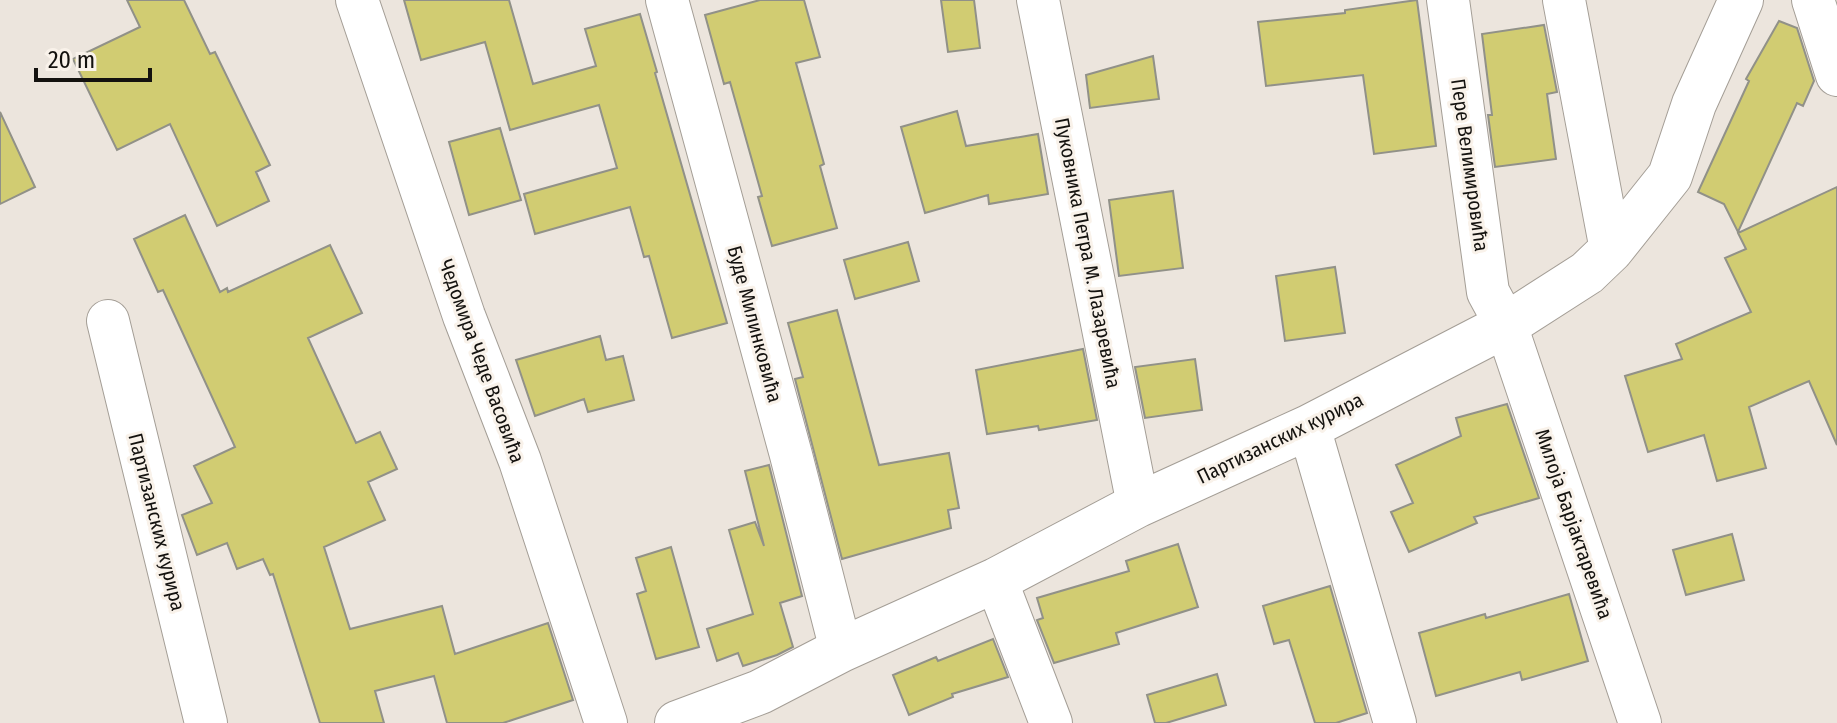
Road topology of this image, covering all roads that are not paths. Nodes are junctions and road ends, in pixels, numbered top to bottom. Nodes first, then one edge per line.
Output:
1 (357, 0) edge
2 (667, 0) edge
3 (1038, 0) edge
4 (1448, 0) edge
5 (1564, 0) edge
6 (1741, 0) edge
7 (1813, 0) edge
8 (1834, 58) edge
9 (1611, 250) junction
10 (108, 321) dead end
11 (1506, 325) junction
12 (1309, 427) junction
13 (1138, 505) junction
14 (996, 580) junction
15 (841, 650) junction
16 (206, 723) edge
17 (606, 723) edge
18 (677, 723) edge
19 (1051, 723) edge
20 (1395, 723) edge
21 (1640, 723) edge

1 - 17 street, Чедомира Чеде Васовића
2 - 15 street, Буде Милинковића
3 - 13 street, Пуковника Петра М. Лазаревића
4 - 11 street, Пере Велимировића
5 - 9 street
6 - 9 street, Партизанских курира
7 - 8 street
9 - 11 street, Партизанских курира
10 - 16 street, Партизанских курира
11 - 12 street, Партизанских курира
11 - 21 street, Милоја Барјактаревића
12 - 13 street, Партизанских курира
12 - 20 street
13 - 14 street, Партизанских курира
14 - 15 street, Партизанских курира
14 - 19 street
15 - 18 street, Партизанских курира

